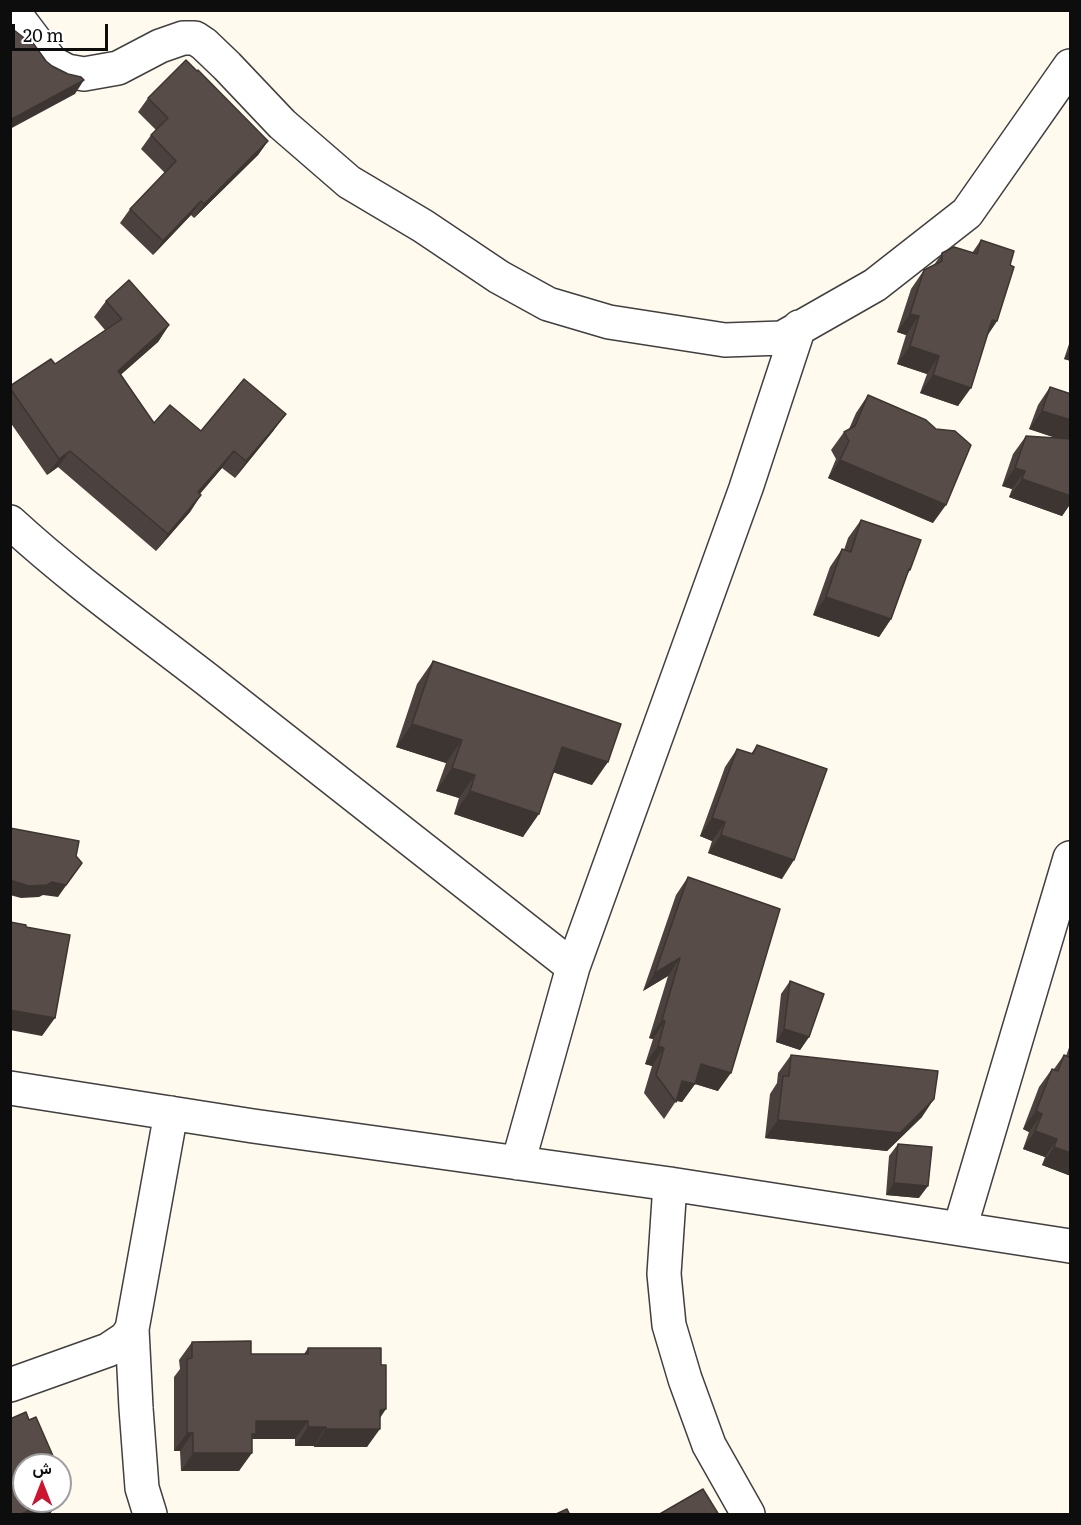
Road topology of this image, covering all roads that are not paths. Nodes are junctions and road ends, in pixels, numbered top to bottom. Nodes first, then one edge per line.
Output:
1 (12, 10) edge
2 (1071, 66) edge
3 (799, 327) junction
4 (10, 522) edge
5 (1071, 858) edge
6 (573, 967) junction
7 (10, 1088) edge
8 (171, 1113) junction
9 (518, 1163) junction
10 (670, 1184) junction
11 (960, 1228) junction
12 (1071, 1246) edge
13 (132, 1329) junction
14 (10, 1384) edge
15 (150, 1515) edge
16 (748, 1515) edge

1 - 3 street
2 - 3 street
3 - 6 street
4 - 6 street
5 - 11 street
6 - 9 street
7 - 8 street
8 - 9 street
8 - 13 street
9 - 10 street
10 - 11 street
10 - 16 street
11 - 12 street
13 - 14 street
13 - 15 street

